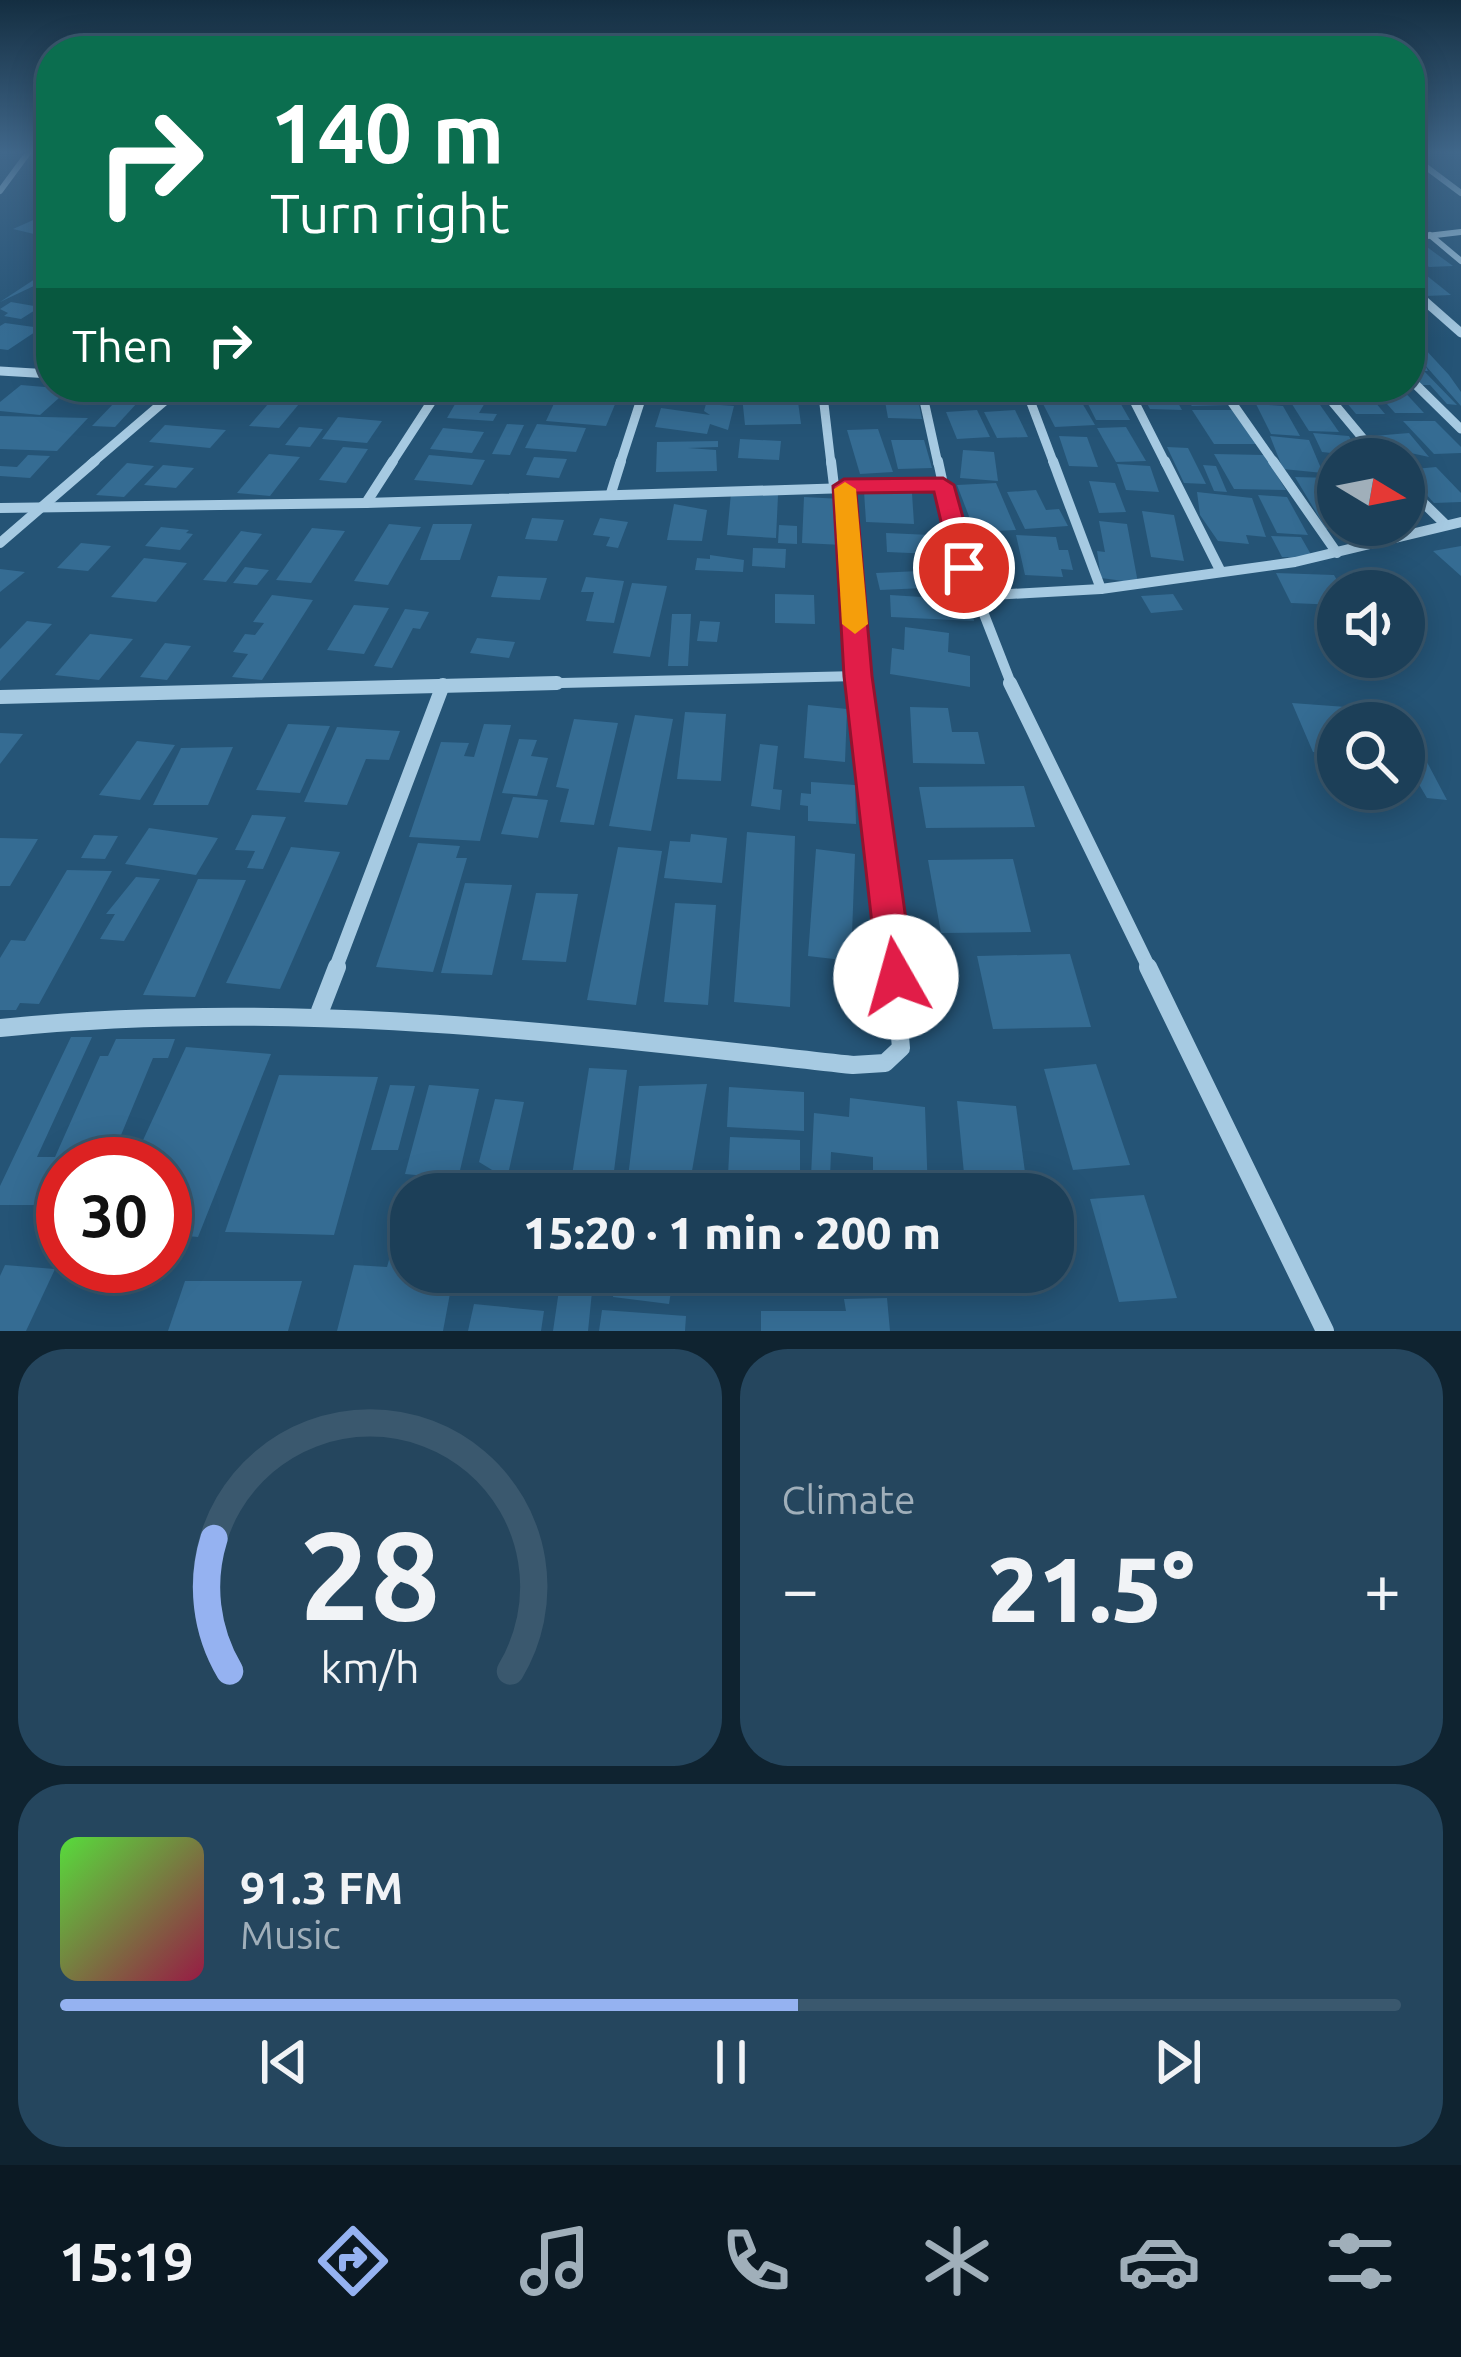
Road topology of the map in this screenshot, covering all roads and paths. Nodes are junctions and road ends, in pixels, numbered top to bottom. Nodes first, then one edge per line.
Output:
1 (1461, 232) edge
2 (1425, 236) edge
3 (1430, 236) junction
4 (1461, 260) edge
5 (1425, 302) edge
6 (1461, 333) edge
7 (0, 371) edge
8 (36, 373) edge
9 (1425, 394) edge
10 (164, 402) edge
11 (431, 402) edge
12 (640, 402) edge
13 (825, 402) edge
14 (924, 402) edge
15 (1031, 402) edge
16 (1135, 402) edge
17 (1232, 402) edge
18 (1332, 402) edge
19 (1461, 429) edge
20 (1362, 438) edge
21 (943, 485) junction
22 (839, 486) junction
23 (610, 493) junction
24 (366, 503) junction
25 (1425, 505) edge
26 (0, 508) edge
27 (41, 509) junction
28 (1461, 522) edge
29 (1445, 525) junction
30 (0, 542) edge
31 (1337, 553) junction
32 (1221, 572) junction
33 (1101, 589) junction
34 (974, 596) junction
35 (858, 676) junction
36 (443, 685) junction
37 (0, 697) edge
38 (320, 1011) junction
39 (0, 1028) edge
40 (1325, 1331) edge

1 - 3 street
2 - 3 street
3 - 4 street
5 - 6 street
7 - 8 street
9 - 19 street
10 - 27 street
11 - 24 street
12 - 23 street
13 - 22 street
14 - 21 street
15 - 33 street
16 - 32 street
17 - 31 street
18 - 20 street
21 - 22 street
21 - 34 street
22 - 23 street
22 - 35 street
23 - 24 street
24 - 27 street
25 - 29 street
26 - 27 street
27 - 30 street
28 - 29 street
29 - 31 street
31 - 32 street
32 - 33 street
33 - 34 street
34 - 40 street
35 - 36 street
35 - 38 street
36 - 37 street
36 - 38 street
38 - 39 street

